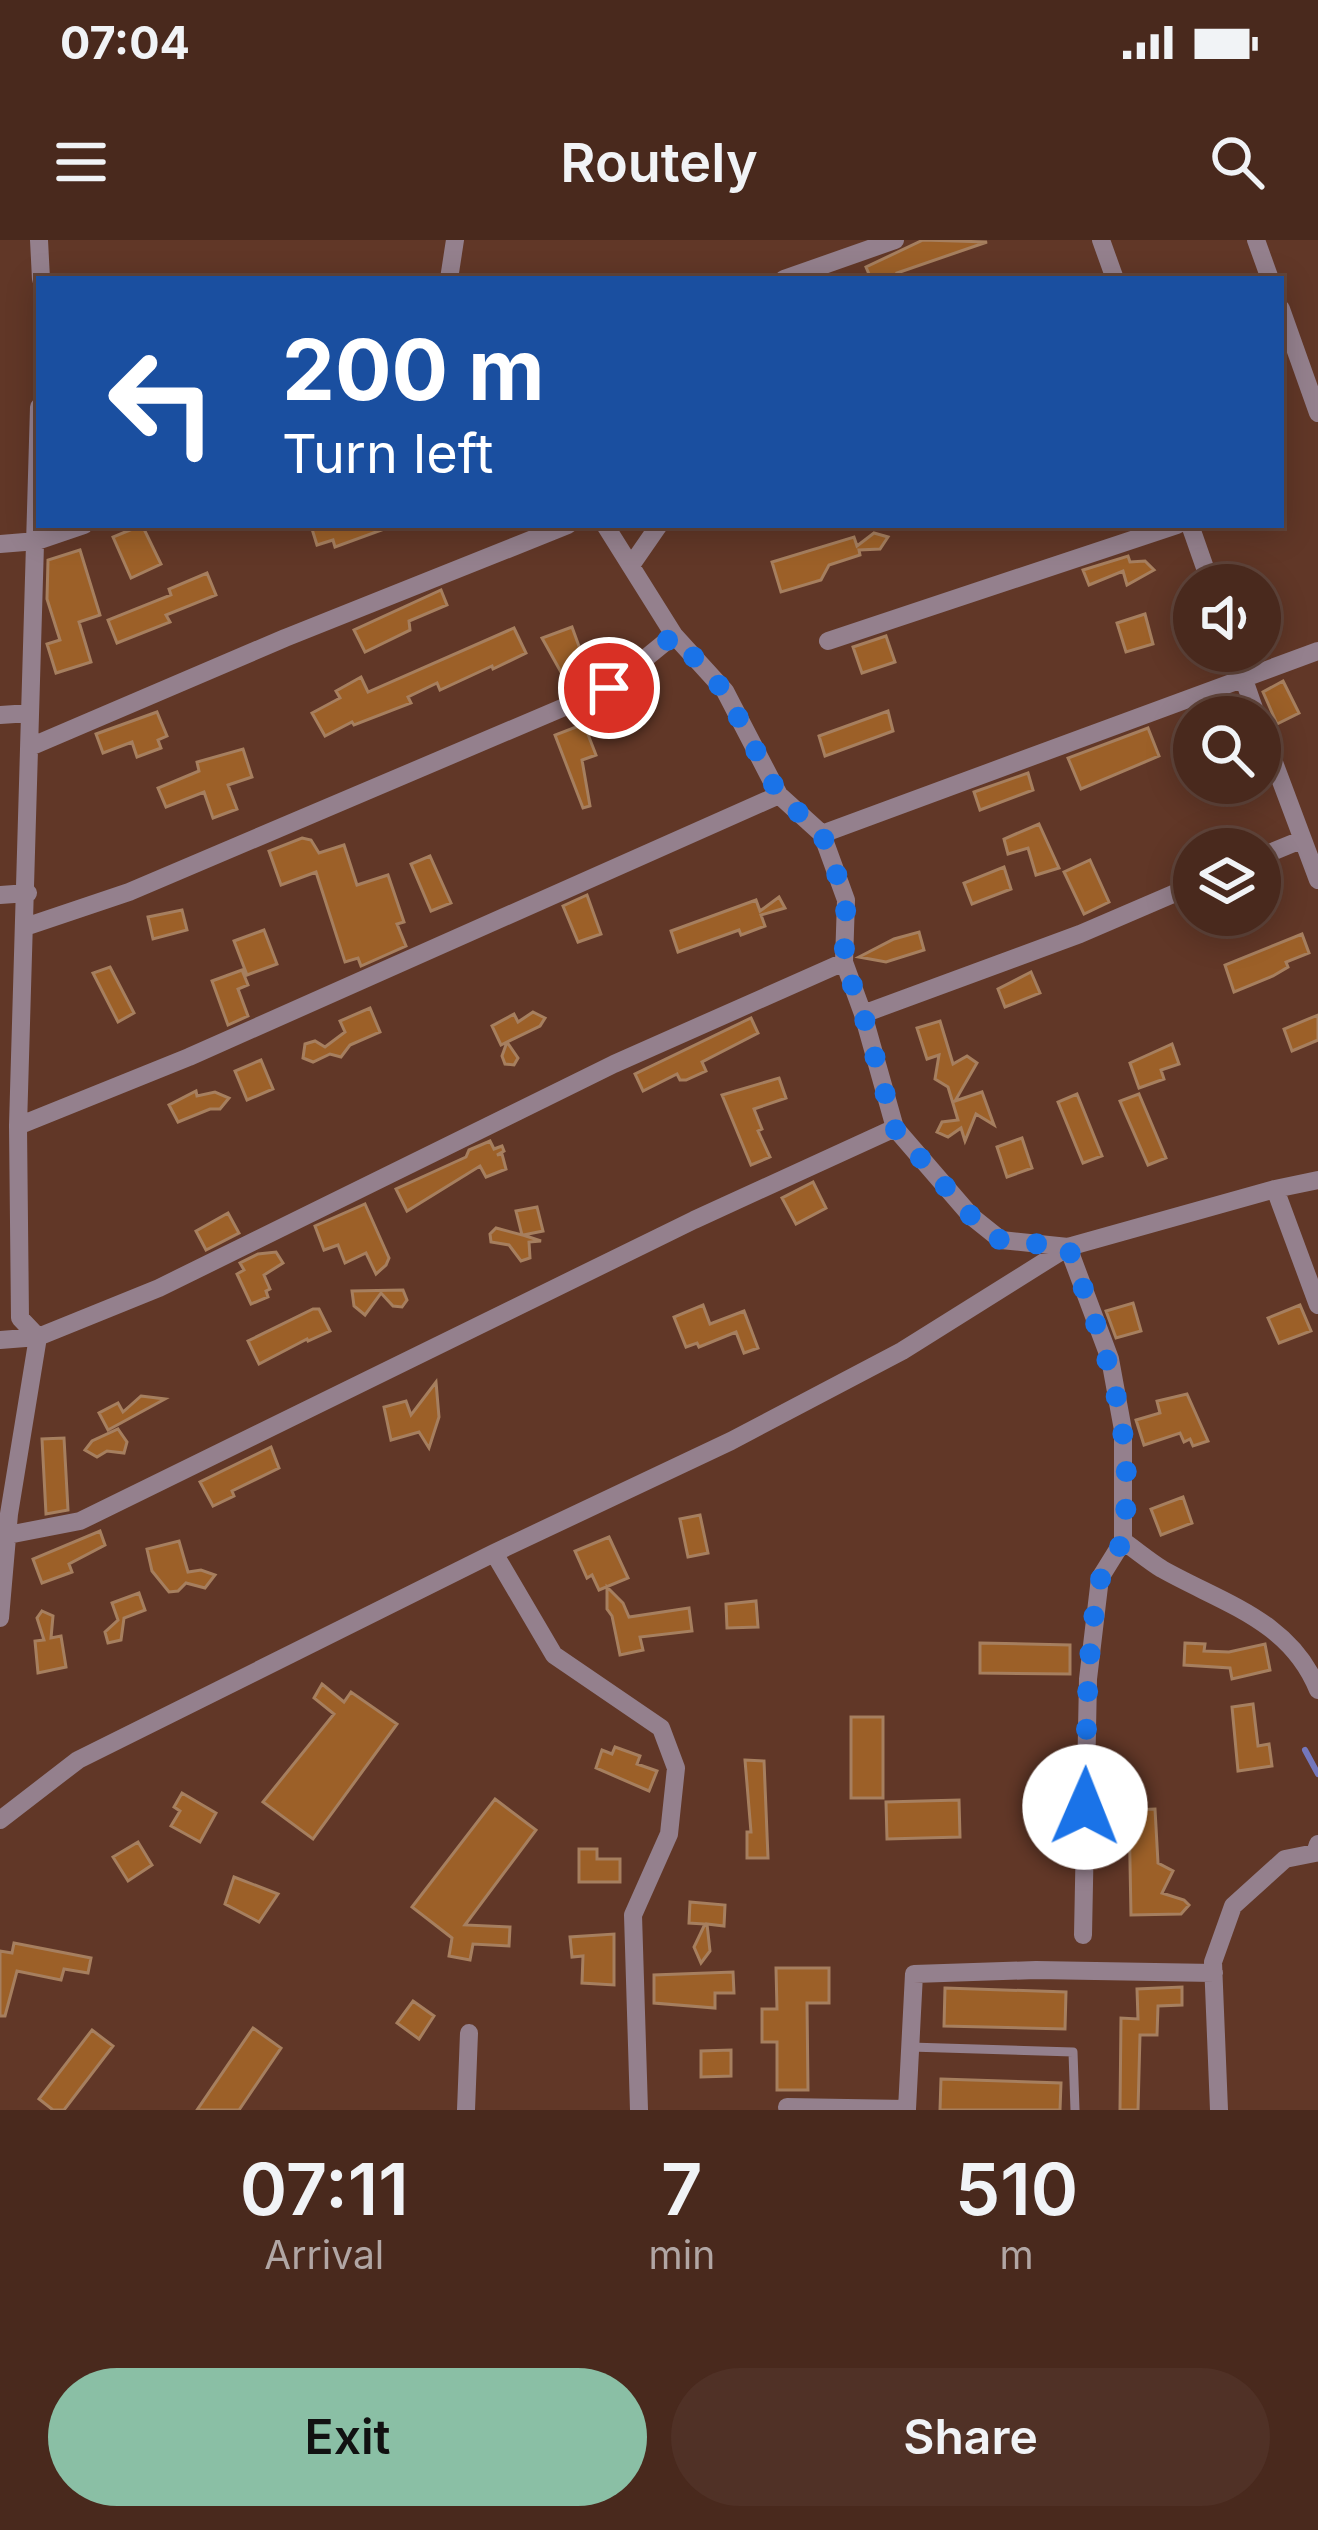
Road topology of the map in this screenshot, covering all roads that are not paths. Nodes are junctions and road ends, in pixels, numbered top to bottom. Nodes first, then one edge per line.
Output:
1 (39, 240) edge
2 (895, 240) edge
3 (1101, 240) edge
4 (1256, 240) edge
5 (452, 241) edge
6 (40, 276) edge
7 (449, 276) edge
8 (793, 276) edge
9 (1114, 276) edge
10 (1269, 276) edge
11 (1284, 317) edge
12 (1318, 413) edge
13 (37, 528) edge
14 (75, 528) edge
15 (561, 528) edge
16 (607, 528) edge
17 (657, 528) edge
18 (1168, 528) edge
19 (1191, 528) edge
20 (37, 541) junction
21 (0, 544) edge
22 (632, 563) junction
23 (1204, 564) edge
24 (674, 635) junction
25 (828, 641) dead end
26 (1318, 651) edge
27 (1241, 672) edge
28 (1244, 680) junction
29 (1250, 696) edge
30 (30, 713) junction
31 (0, 715) edge
32 (31, 747) junction
33 (1281, 783) edge
34 (779, 795) junction
35 (822, 834) junction
36 (1301, 840) junction
37 (1281, 848) edge
38 (1318, 880) edge
39 (28, 893) junction
40 (1173, 894) edge
41 (0, 895) edge
42 (25, 927) junction
43 (844, 962) junction
44 (863, 1014) junction
45 (10, 1070) edge
46 (18, 1126) junction
47 (895, 1129) junction
48 (1318, 1180) edge
49 (1275, 1189) junction
50 (10, 1246) edge
51 (1068, 1247) junction
52 (1318, 1305) edge
53 (38, 1337) junction
54 (0, 1340) edge
55 (4, 1515) edge
56 (8, 1535) junction
57 (1123, 1540) junction
58 (494, 1553) junction
59 (0, 1618) edge
60 (1318, 1690) edge
61 (0, 1820) edge
62 (1318, 1844) edge
63 (1083, 1935) dead end
64 (1214, 1973) junction
65 (469, 2033) dead end
66 (910, 2047) junction
67 (787, 2107) dead end
68 (466, 2110) edge
69 (640, 2110) edge
70 (1075, 2110) edge
71 (1219, 2110) edge

1 - 6 street
2 - 8 street
3 - 9 street
4 - 10 street
5 - 7 street
11 - 12 street
13 - 20 street
14 - 20 street
15 - 32 street
16 - 22 street
17 - 22 street
18 - 25 street
19 - 23 street
20 - 21 street
20 - 30 street
22 - 24 street
24 - 34 street
24 - 42 street
26 - 28 street
27 - 28 street
28 - 29 street
28 - 35 street
30 - 31 street
30 - 32 street
32 - 39 street
33 - 36 street
34 - 35 street
34 - 46 street
35 - 43 street
36 - 37 street
36 - 38 street
39 - 41 street
39 - 42 street
40 - 44 street
42 - 45 street
43 - 44 street
43 - 53 street
44 - 47 street
45 - 46 street
46 - 50 street
47 - 51 street
47 - 56 street
48 - 49 street
49 - 51 street
49 - 52 street
50 - 53 street
51 - 57 street
51 - 58 street
53 - 54 street
53 - 55 street
55 - 56 street
56 - 59 street
57 - 60 street
57 - 63 street
58 - 61 street
58 - 69 street
62 - 64 street
64 - 66 street
64 - 71 street
65 - 68 street
66 - 67 street
66 - 70 lane

